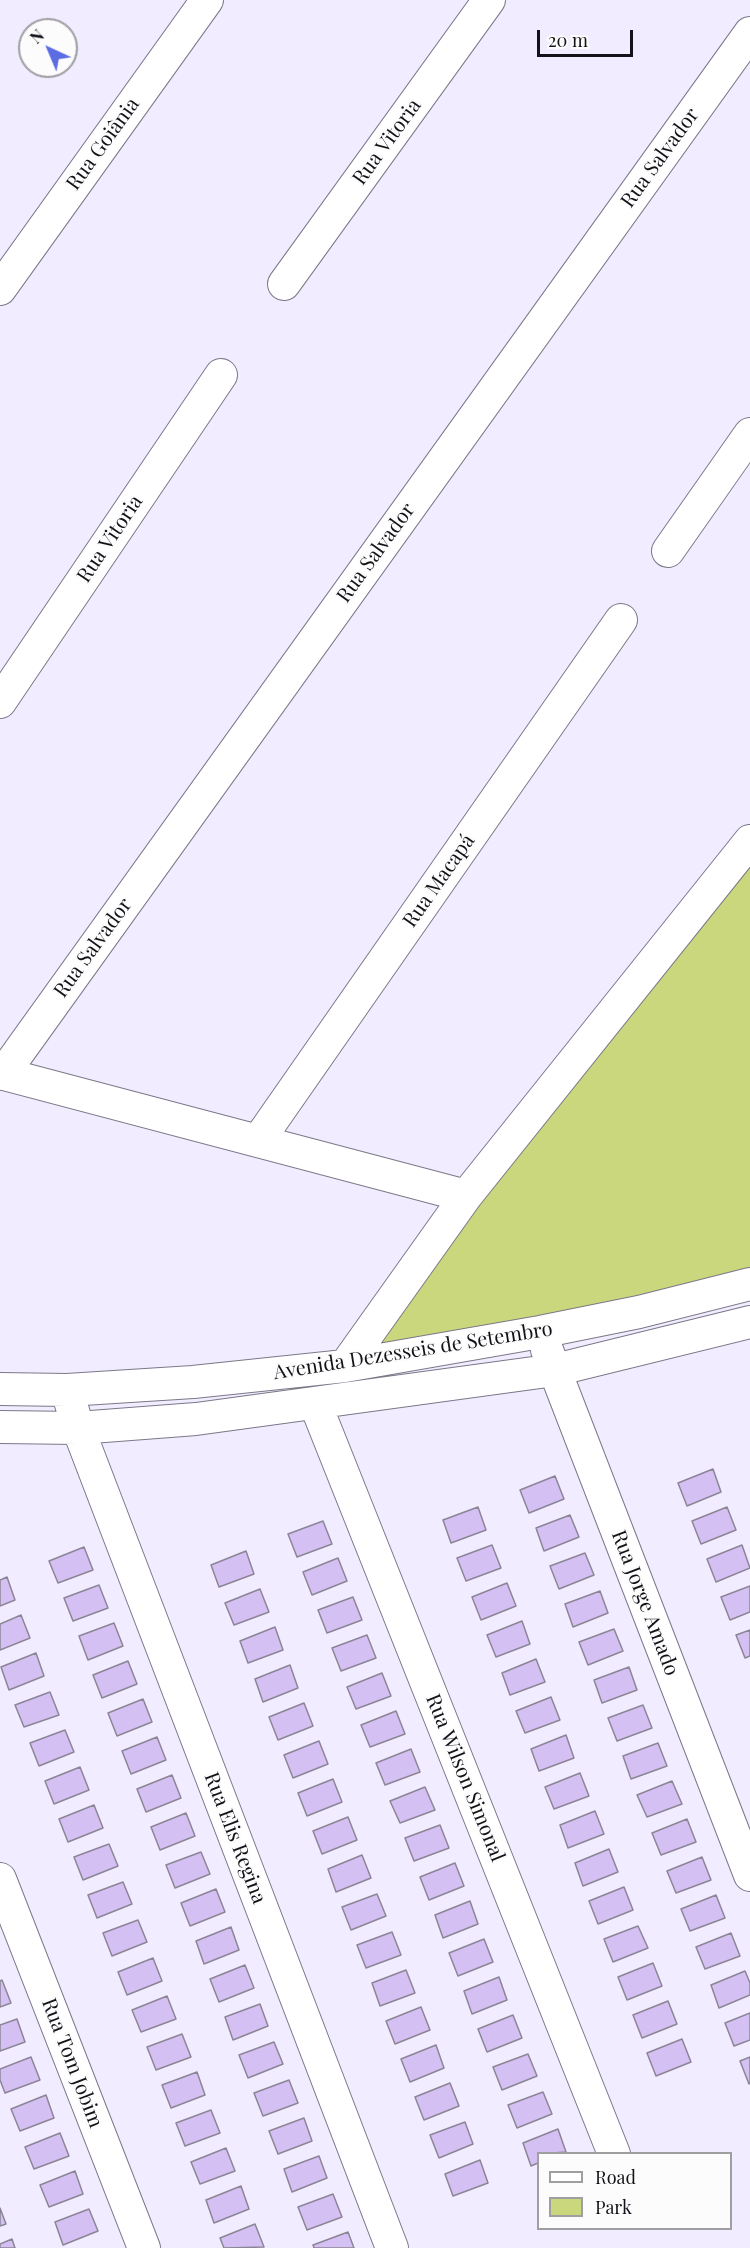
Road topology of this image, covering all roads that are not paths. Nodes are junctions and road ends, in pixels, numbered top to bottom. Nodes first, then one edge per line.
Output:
1 (207, 0) edge
2 (489, 0) edge
3 (750, 33) edge
4 (284, 284) dead end
5 (0, 289) edge
6 (221, 375) dead end
7 (750, 434) edge
8 (668, 551) dead end
9 (621, 620) dead end
10 (0, 702) edge
11 (750, 841) edge
12 (1, 1073) edge
13 (258, 1141) junction
14 (466, 1196) junction
15 (750, 1284) edge
16 (750, 1322) edge
17 (540, 1332) junction
18 (345, 1366) junction
19 (555, 1370) junction
20 (0, 1389) edge
21 (67, 1390) junction
22 (315, 1403) junction
23 (0, 1427) edge
24 (78, 1428) junction
25 (750, 1875) edge
26 (0, 1879) edge
27 (613, 2152) edge
28 (144, 2248) edge
29 (392, 2248) edge

1 - 5 street, Rua Goiânia
2 - 4 street, Rua Vitoria
3 - 12 street, Rua Salvador
6 - 10 street, Rua Vitoria
7 - 8 street
9 - 13 street, Rua Macapá
11 - 14 street
12 - 13 street
13 - 14 street
14 - 18 street
15 - 17 street, Avenida Dezesseis de Setembro
16 - 19 street, Avenida Dezesseis de Setembro
17 - 18 street, Avenida Dezesseis de Setembro
17 - 19 street, Rua Jorge Amado
18 - 21 street, Avenida Dezesseis de Setembro
19 - 22 street, Avenida Dezesseis de Setembro
19 - 25 street, Rua Jorge Amado
20 - 21 street, Avenida Dezesseis de Setembro
21 - 24 street, Rua Elis Regina
22 - 24 street, Avenida Dezesseis de Setembro
22 - 27 street, Rua Wilson Simonal
23 - 24 street, Avenida Dezesseis de Setembro
24 - 29 street, Rua Elis Regina
26 - 28 street, Rua Tom Jobim

